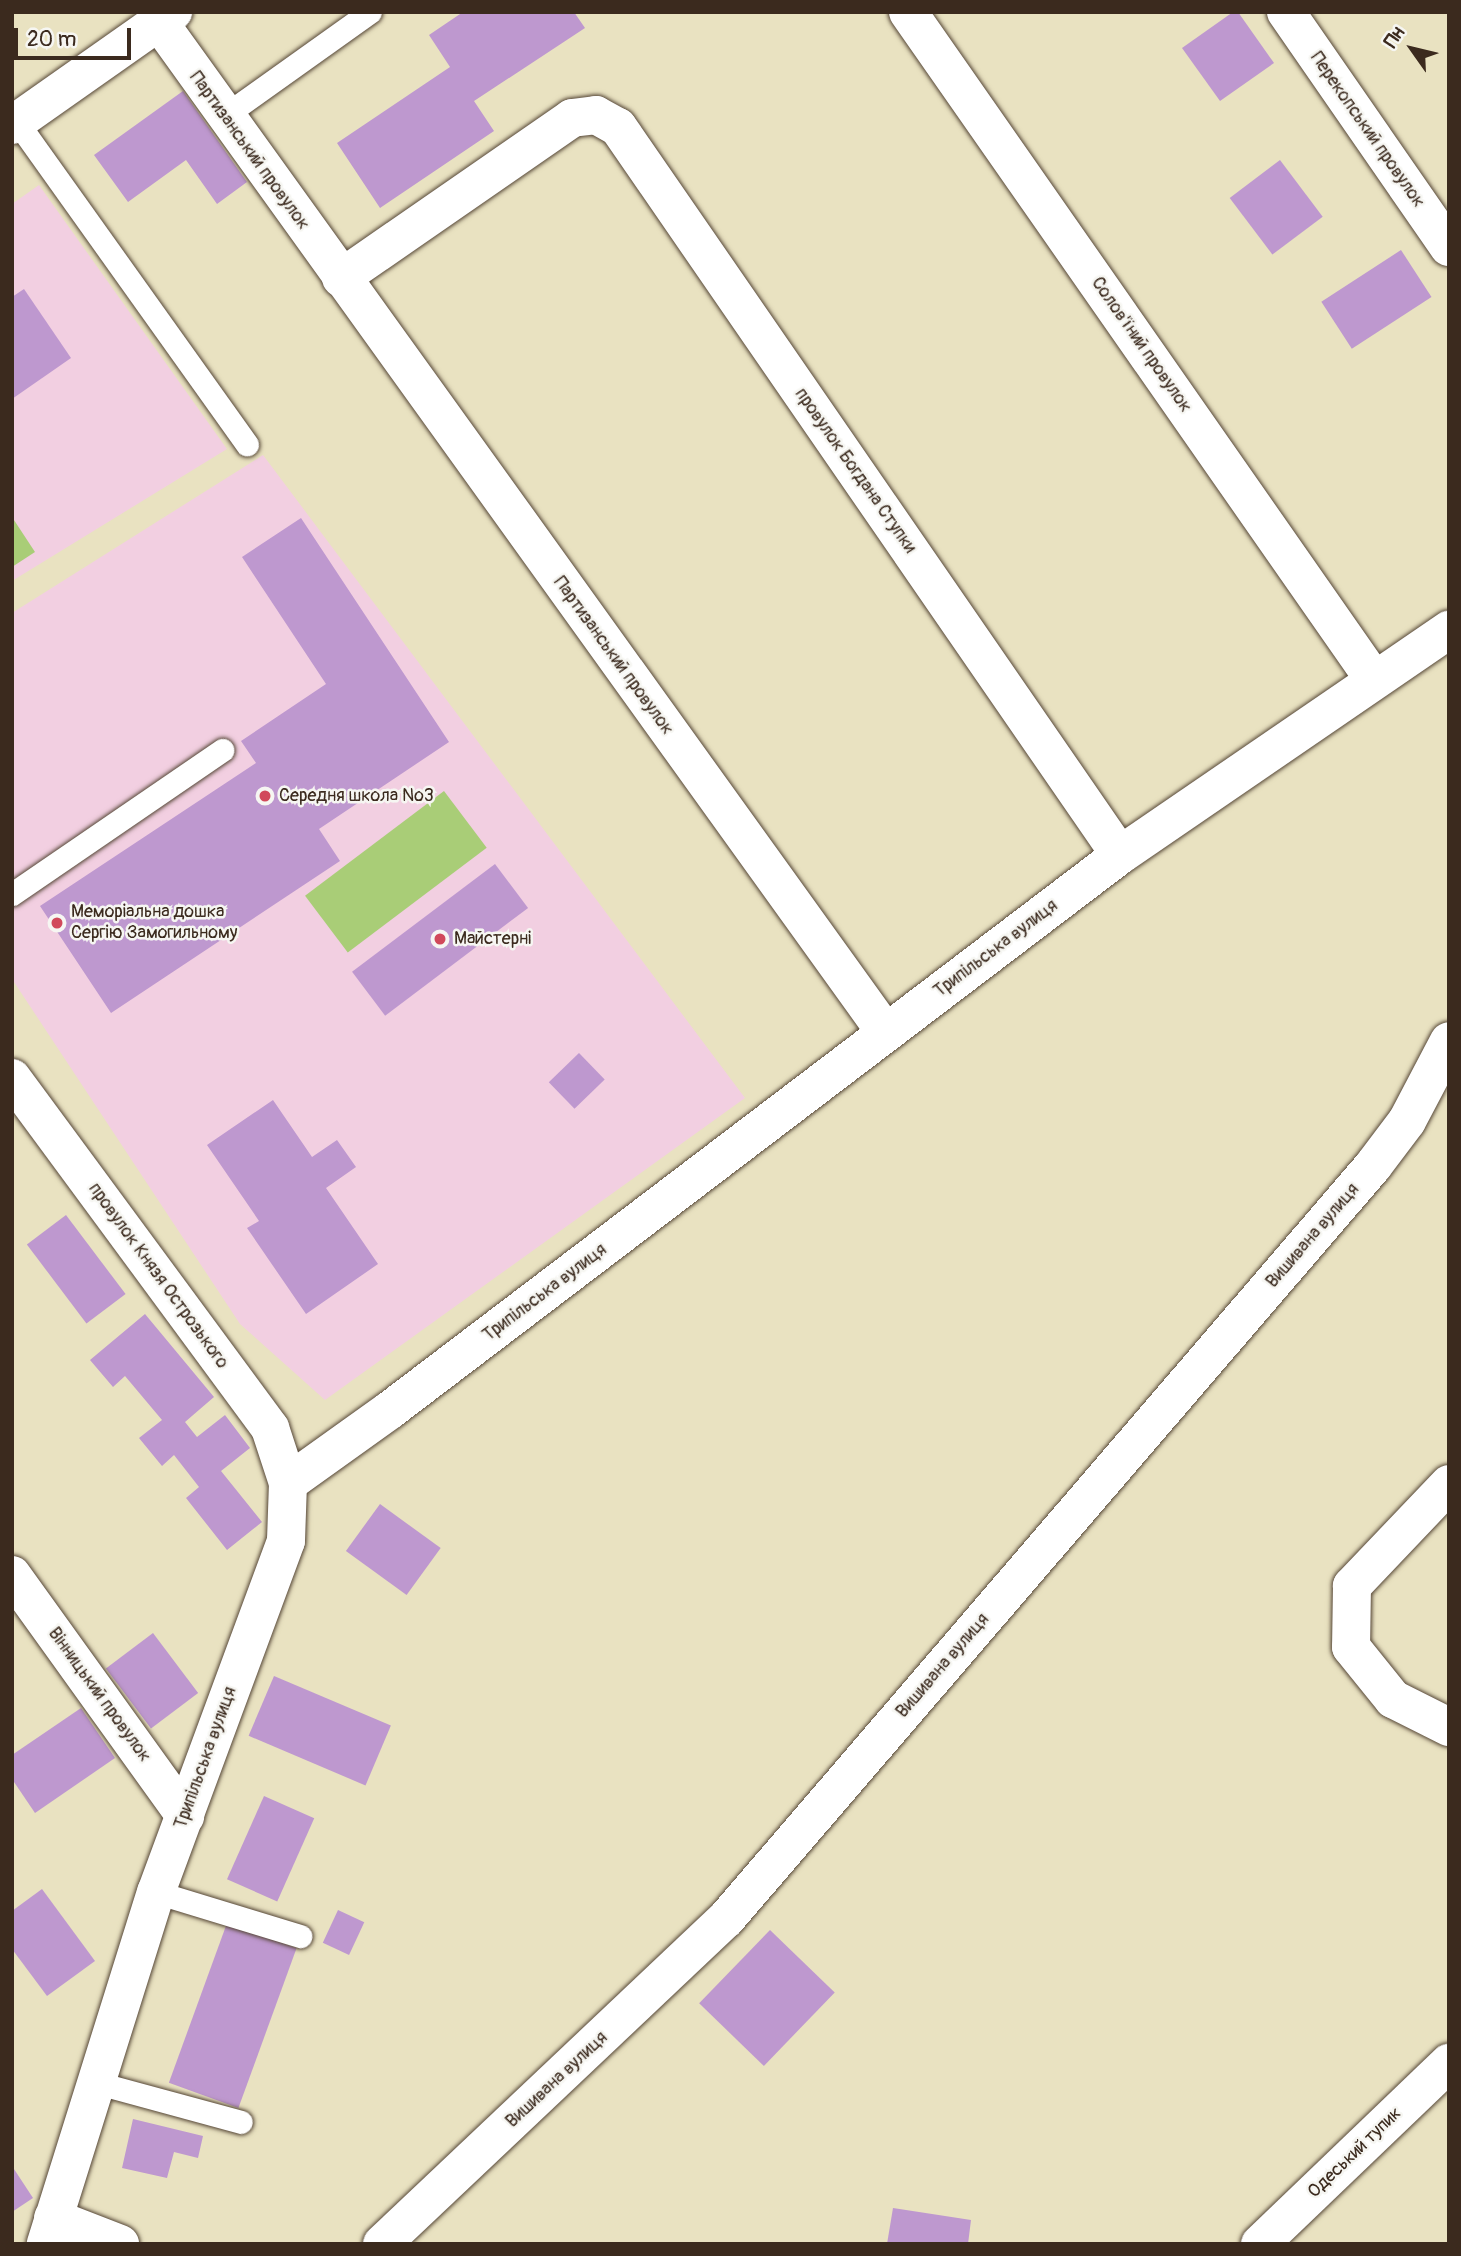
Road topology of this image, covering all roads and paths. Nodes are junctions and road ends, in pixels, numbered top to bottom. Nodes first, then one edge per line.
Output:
1 (370, 12) edge
2 (908, 12) edge
3 (1286, 12) edge
4 (166, 17) edge
5 (224, 116) junction
6 (15, 124) edge
7 (1449, 247) edge
8 (341, 278) junction
9 (247, 444) dead end
10 (1449, 630) edge
11 (1373, 678) junction
12 (222, 750) dead end
13 (1120, 855) junction
14 (12, 894) edge
15 (886, 1033) junction
16 (1449, 1041) edge
17 (12, 1079) edge
18 (288, 1483) junction
19 (1449, 1484) edge
20 (12, 1575) edge
21 (1449, 1727) edge
22 (184, 1816) junction
23 (156, 1892) junction
24 (300, 1936) dead end
25 (1449, 2063) edge
26 (94, 2082) junction
27 (241, 2122) dead end
28 (49, 2231) edge
29 (120, 2244) edge
30 (382, 2244) edge
31 (1260, 2244) edge

1 - 5 lane
2 - 11 street, Солов'їний провулок
3 - 7 street, Перекопський провулок
4 - 5 street, Партизанський провулок
4 - 6 street
5 - 8 street, Партизанський провулок
6 - 9 lane
8 - 13 street, провулок Богдана Ступки
8 - 15 street, Партизанський провулок
10 - 11 street, Трипільська вулиця
11 - 13 street, Трипільська вулиця
12 - 14 lane
13 - 15 street, Трипільська вулиця
15 - 18 street, Трипільська вулиця
16 - 30 street, Вишивана вулиця
17 - 18 street, провулок Князя Острозького
18 - 22 street, Трипільська вулиця
19 - 21 street
20 - 22 street, Вінницький провулок
22 - 23 street, Трипільська вулиця
23 - 24 lane
23 - 26 street, Трипільська вулиця
25 - 31 street, Одеський тупик
26 - 27 lane
26 - 28 street, Трипільська вулиця
28 - 29 street

